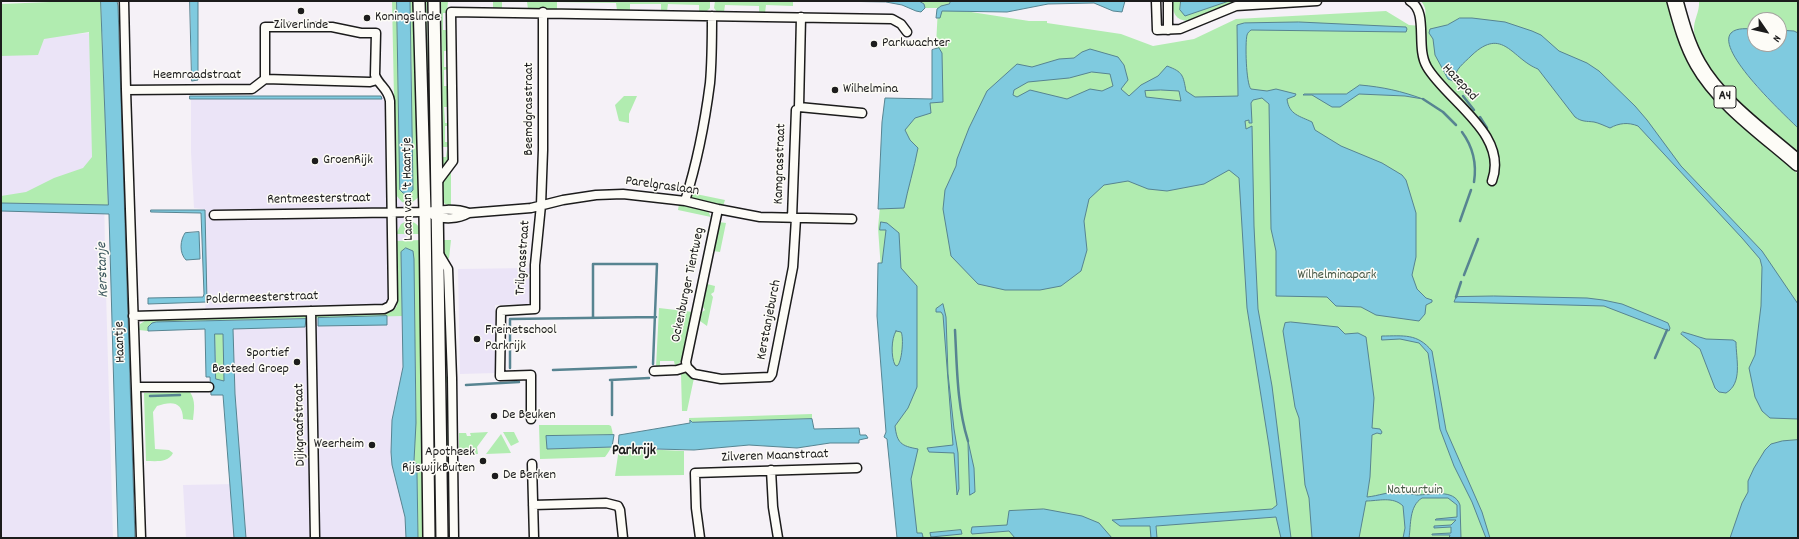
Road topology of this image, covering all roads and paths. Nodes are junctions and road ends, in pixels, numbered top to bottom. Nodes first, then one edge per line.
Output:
1 (124, 1) edge
2 (420, 1) edge
3 (434, 1) edge
4 (1156, 1) edge
5 (1168, 1) edge
6 (1317, 1) edge
7 (1410, 1) edge
8 (1675, 1) edge
9 (543, 12) junction
10 (712, 16) junction
11 (801, 17) junction
12 (1168, 30) junction
13 (906, 32) dead end
14 (265, 79) junction
15 (377, 80) junction
16 (126, 90) junction
17 (798, 108) junction
18 (862, 113) dead end
19 (1798, 163) edge
20 (438, 181) junction
21 (1492, 181) dead end
22 (685, 201) junction
23 (541, 205) junction
24 (718, 209) junction
25 (391, 212) junction
26 (425, 212) junction
27 (438, 214) junction
28 (214, 215) dead end
29 (794, 218) junction
30 (852, 219) dead end
31 (438, 254) junction
32 (390, 306) joint
33 (311, 311) junction
34 (133, 316) junction
35 (452, 364) junction
36 (687, 367) junction
37 (654, 371) dead end
38 (427, 376) junction
39 (440, 378) junction
40 (136, 387) junction
41 (209, 387) dead end
42 (532, 419) dead end
43 (428, 443) junction
44 (441, 443) junction
45 (532, 464) dead end
46 (857, 468) dead end
47 (771, 470) junction
48 (441, 487) junction
49 (453, 499) junction
50 (533, 505) junction
51 (141, 538) edge
52 (315, 538) edge
53 (429, 538) edge
54 (442, 538) edge
55 (454, 538) edge
56 (534, 538) edge
57 (623, 538) edge
58 (700, 538) edge
59 (778, 538) edge

1 - 16 street, Haantje
2 - 26 street, Laan van 't Haantje
3 - 20 street, Laan van 't Haantje
4 - 12 street
5 - 12 street
6 - 12 street
7 - 21 street, Hazepad
8 - 19 highway, A4
9 - 10 street
9 - 20 street, Laan van 't Haantje
9 - 23 street, Beemdgrasstraat
10 - 11 street
10 - 22 street
11 - 13 street
11 - 17 street, Kamgrasstraat
14 - 15 street
14 - 15 street
14 - 16 street, Heemraadstraat
15 - 25 street, Laan van 't Haantje
16 - 34 street, Haantje
17 - 18 street
17 - 29 street, Kamgrasstraat
20 - 27 street, Laan van 't Haantje
22 - 23 street, Parelgraslaan
22 - 24 street, Parelgraslaan
23 - 27 street, Parelgraslaan
23 - 42 street, Trilgrasstraat
24 - 29 street, Parelgraslaan
24 - 36 street, Ockenburger Tientweg
25 - 26 street, Rentmeesterstraat
25 - 28 street, Rentmeesterstraat
25 - 32 street, Laan van 't Haantje
26 - 27 street, Rentmeesterstraat
26 - 38 street, Laan van 't Haantje
27 - 31 street, Laan van 't Haantje
29 - 30 street, Parelgraslaan
29 - 36 street, Kerstanjeburch
31 - 35 street
31 - 39 street, Laan van 't Haantje
32 - 33 street, Poldermeesterstraat
33 - 34 street, Poldermeesterstraat
33 - 52 street, Dijkgraafstraat
34 - 40 street, Haantje
35 - 39 street
35 - 49 street
36 - 37 street
38 - 39 street
38 - 43 street, Laan van 't Haantje
39 - 44 street, Laan van 't Haantje
40 - 41 street
40 - 51 street, Haantje
43 - 44 street
43 - 53 street, Laan van 't Haantje
44 - 48 street, Laan van 't Haantje
45 - 50 street
46 - 47 street, Zilveren Maanstraat
47 - 58 street, Zilveren Maanstraat
47 - 59 street
48 - 49 street
48 - 54 street, Laan van 't Haantje
49 - 55 street
50 - 56 street
50 - 57 street

